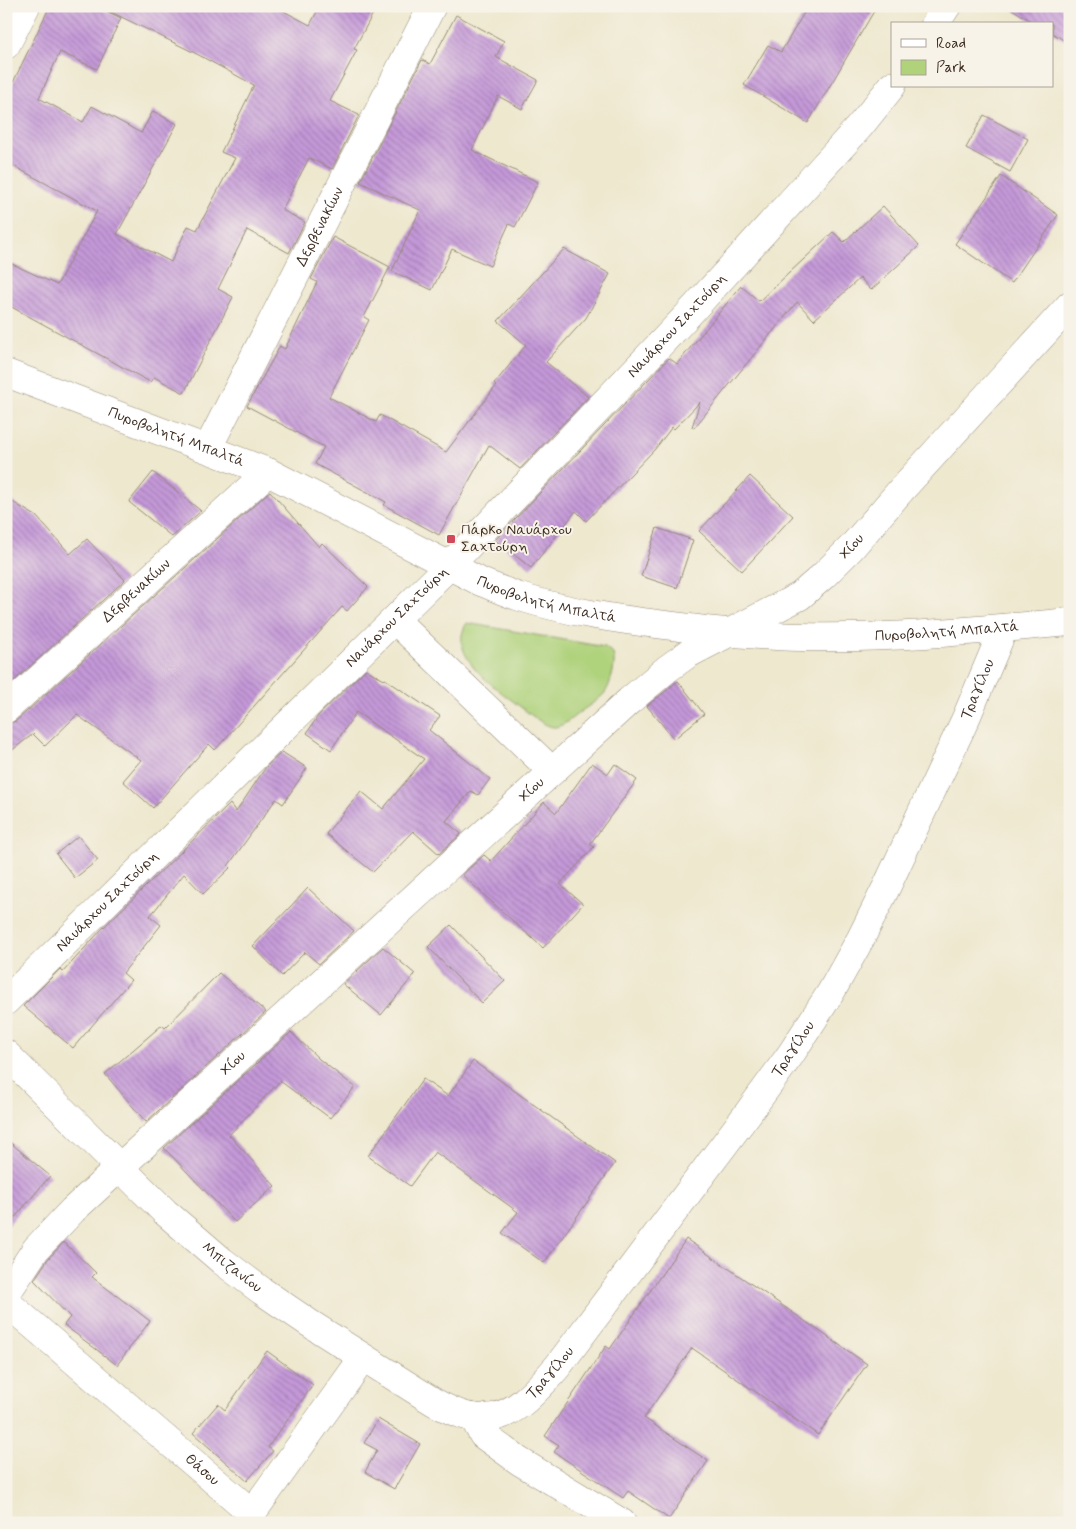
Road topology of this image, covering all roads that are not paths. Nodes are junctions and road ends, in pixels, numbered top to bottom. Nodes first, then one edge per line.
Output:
1 (26, 6) edge
2 (432, 6) edge
3 (948, 6) edge
4 (936, 22) edge
5 (6, 45) edge
6 (891, 87) edge
7 (1070, 305) edge
8 (8, 377) edge
9 (208, 448) junction
10 (268, 472) junction
11 (449, 566) junction
12 (395, 620) junction
13 (1070, 622) edge
14 (1004, 628) junction
15 (730, 632) junction
16 (6, 709) edge
17 (552, 771) junction
18 (6, 1002) edge
19 (6, 1054) edge
20 (118, 1167) junction
21 (6, 1294) edge
22 (6, 1302) edge
23 (364, 1358) junction
24 (486, 1416) junction
25 (622, 1523) edge

1 - 5 street
2 - 9 street, Δερβενακίων
3 - 4 street
6 - 11 street, Ναυάρχου Σαχτούρη
7 - 15 street, Χίου
8 - 9 street, Πυροβολητή Μπαλτά
9 - 10 street, Πυροβολητή Μπαλτά
10 - 11 street, Πυροβολητή Μπαλτά
10 - 16 street, Δερβενακίων
11 - 12 street, Ναυάρχου Σαχτούρη
11 - 15 street, Πυροβολητή Μπαλτά
12 - 17 street
12 - 18 street, Ναυάρχου Σαχτούρη
13 - 14 street, Πυροβολητή Μπαλτά
14 - 15 street, Πυροβολητή Μπαλτά
14 - 24 street, Τραγίλου
15 - 17 street, Χίου
17 - 20 street, Χίου
19 - 20 street, Μπιζανίου
20 - 21 street, Χίου
20 - 23 street, Μπιζανίου
22 - 23 street, Θάσου
23 - 24 street, Μπιζανίου
24 - 25 street

